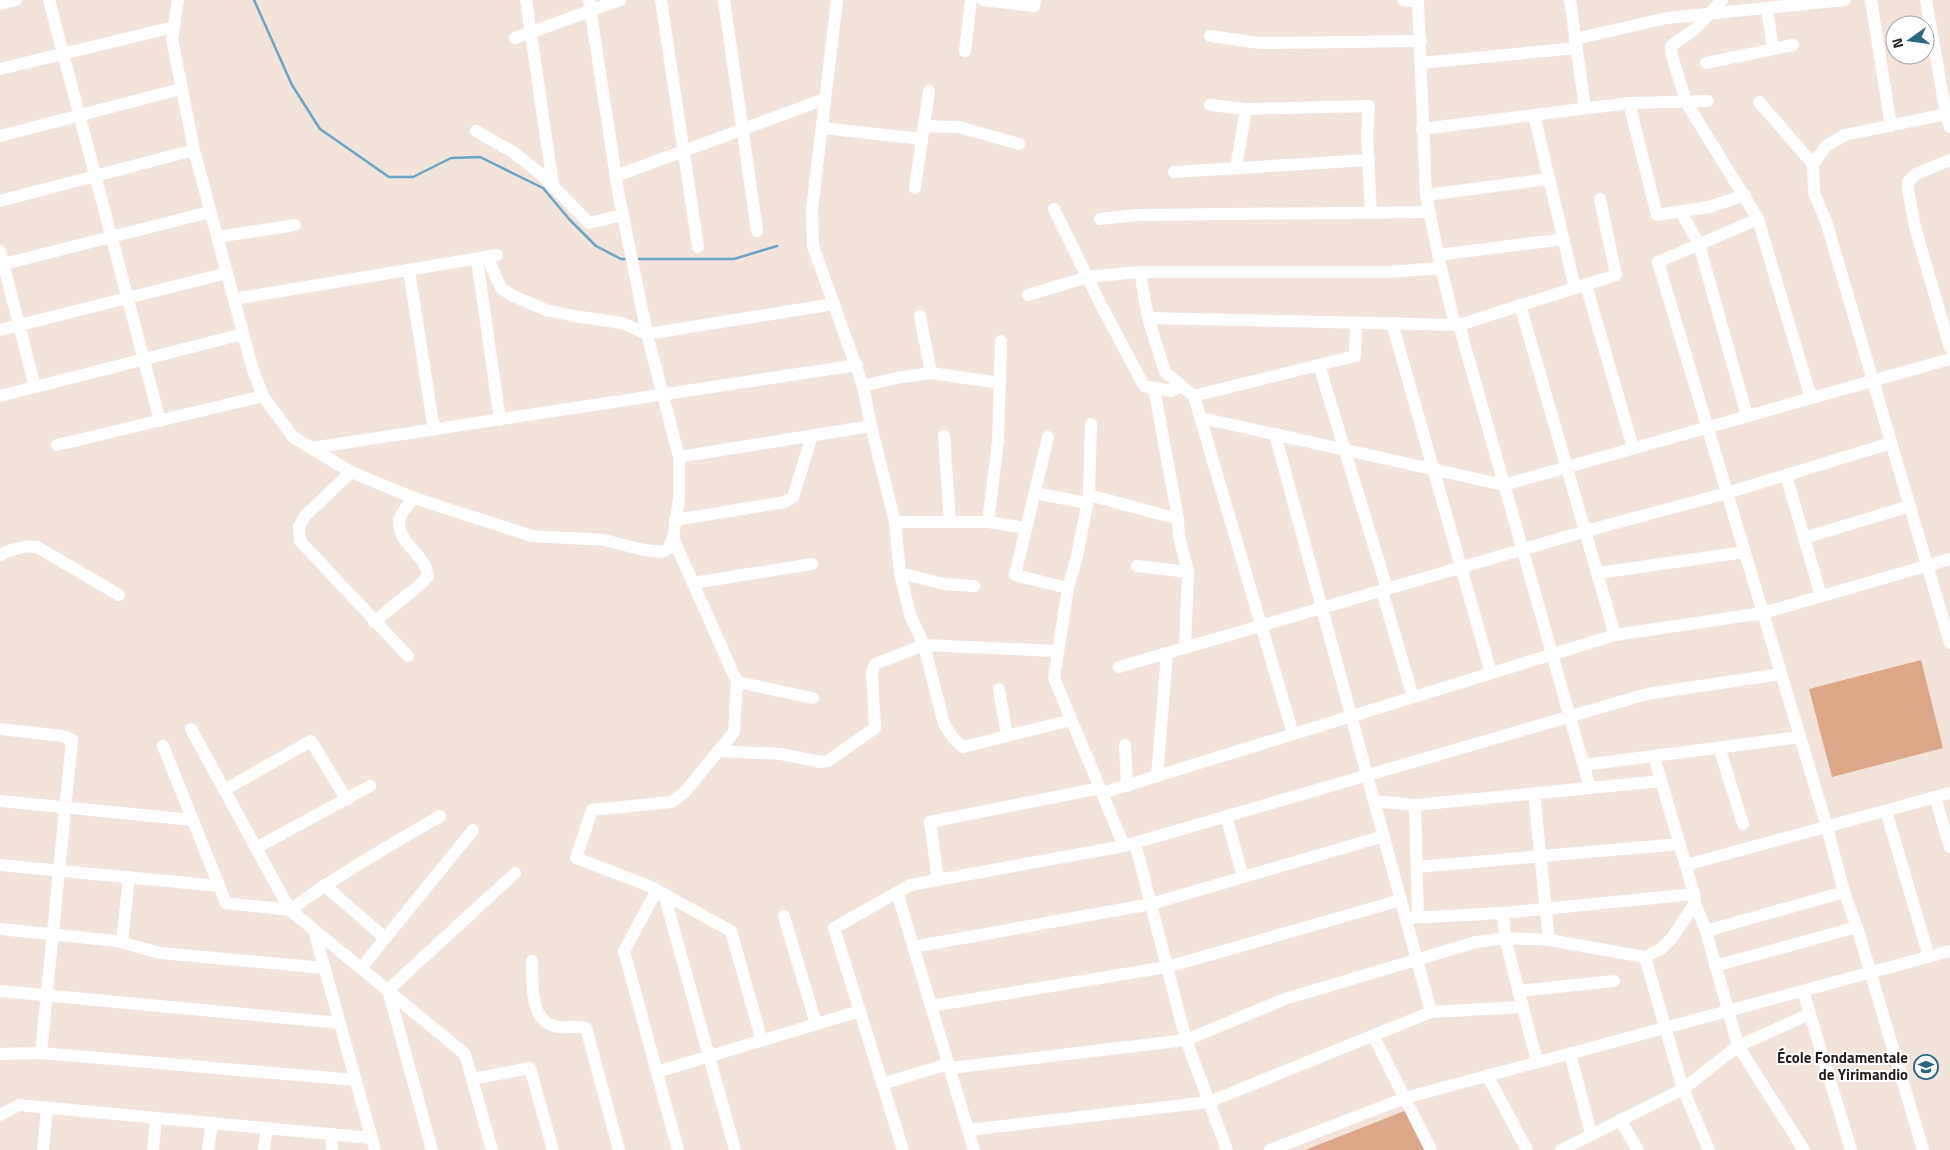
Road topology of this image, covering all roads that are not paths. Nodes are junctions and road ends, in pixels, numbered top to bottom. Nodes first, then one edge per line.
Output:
1 (16, 0) edge
2 (49, 0) edge
3 (178, 0) edge
4 (526, 0) edge
5 (620, 0) edge
6 (661, 0) edge
7 (724, 0) edge
8 (837, 0) edge
9 (971, 0) edge
10 (983, 0) edge
11 (1035, 0) edge
12 (1403, 0) edge
13 (1570, 0) edge
14 (1722, 0) edge
15 (1845, 0) edge
16 (1871, 0) edge
17 (1926, 0) edge
18 (1418, 1) edge
19 (0, 4) edge
20 (590, 5) edge
21 (1767, 8) junction
22 (1712, 14) junction
23 (174, 27) junction
24 (531, 32) junction
25 (1210, 36) dead end
26 (515, 38) dead end
27 (1421, 41) junction
28 (1576, 43) junction
29 (1793, 45) dead end
30 (1773, 49) junction
31 (966, 51) dead end
32 (63, 54) junction
33 (1421, 63) junction
34 (1706, 63) dead end
35 (0, 69) edge
36 (182, 89) junction
37 (929, 91) dead end
38 (825, 99) junction
39 (1708, 101) dead end
40 (1686, 102) junction
41 (1759, 102) dead end
42 (1629, 103) junction
43 (1210, 105) dead end
44 (1584, 108) junction
45 (1246, 109) junction
46 (1948, 113) edge
47 (1534, 114) junction
48 (79, 116) junction
49 (1890, 126) junction
50 (1950, 127) edge
51 (822, 128) junction
52 (1422, 128) junction
53 (742, 129) junction
54 (476, 131) dead end
55 (923, 132) junction
56 (0, 136) edge
57 (1019, 144) dead end
58 (194, 150) junction
59 (683, 151) junction
60 (1368, 160) junction
61 (1950, 160) edge
62 (1813, 164) junction
63 (1236, 168) junction
64 (1174, 172) dead end
65 (95, 176) junction
66 (616, 176) junction
67 (1549, 179) junction
68 (553, 185) junction
69 (915, 188) dead end
70 (1426, 195) junction
71 (1745, 195) junction
72 (1600, 199) dead end
73 (0, 201) edge
74 (1054, 209) dead end
75 (210, 212) junction
76 (1429, 212) junction
77 (1680, 212) junction
78 (1371, 213) junction
79 (623, 215) junction
80 (1100, 219) dead end
81 (1758, 219) junction
82 (295, 225) dead end
83 (757, 230) dead end
84 (111, 237) junction
85 (217, 237) junction
86 (1564, 239) junction
87 (1699, 244) junction
88 (698, 247) dead end
89 (0, 251) edge
90 (1438, 254) junction
91 (487, 257) junction
92 (2, 265) edge
93 (1441, 268) junction
94 (409, 270) junction
95 (227, 272) junction
96 (1140, 272) junction
97 (1088, 277) junction
98 (1580, 286) junction
99 (1028, 295) dead end
100 (127, 298) junction
101 (234, 299) junction
102 (834, 304) junction
103 (1520, 305) junction
104 (920, 316) dead end
105 (1148, 318) junction
106 (1356, 323) junction
107 (1392, 323) junction
108 (19, 325) junction
109 (1457, 325) junction
110 (0, 330) edge
111 (243, 334) junction
112 (647, 334) junction
113 (1001, 341) dead end
114 (1950, 348) edge
115 (1950, 358) edge
116 (143, 359) junction
117 (1319, 365) junction
118 (857, 366) junction
119 (931, 372) junction
120 (1873, 380) junction
121 (1000, 383) junction
122 (864, 386) junction
123 (1182, 386) junction
124 (35, 387) junction
125 (1154, 388) junction
126 (0, 396) edge
127 (263, 396) junction
128 (663, 396) junction
129 (1194, 396) junction
130 (1811, 398) junction
131 (1747, 416) junction
132 (1201, 418) junction
133 (500, 420) junction
134 (160, 421) junction
135 (1091, 424) dead end
136 (871, 426) junction
137 (1707, 427) junction
138 (434, 430) junction
139 (1275, 434) junction
140 (812, 436) junction
141 (944, 436) dead end
142 (1048, 437) dead end
143 (1891, 443) junction
144 (56, 445) dead end
145 (311, 448) junction
146 (1633, 448) junction
147 (1345, 450) junction
148 (679, 457) junction
149 (1567, 467) junction
150 (1434, 469) junction
151 (352, 472) junction
152 (1786, 475) junction
153 (1504, 485) junction
154 (1034, 493) junction
155 (1727, 493) junction
156 (414, 498) junction
157 (1088, 499) junction
158 (1910, 506) junction
159 (1178, 519) junction
160 (676, 520) junction
161 (895, 522) junction
162 (950, 522) junction
163 (988, 522) junction
164 (1026, 528) junction
165 (1586, 531) junction
166 (673, 538) junction
167 (1804, 538) junction
168 (1523, 550) junction
169 (1745, 552) junction
170 (0, 555) edge
171 (1950, 559) edge
172 (812, 564) dead end
173 (1927, 565) junction
174 (1137, 566) dead end
175 (1461, 568) junction
176 (1188, 572) junction
177 (900, 573) junction
178 (1598, 573) junction
179 (693, 583) junction
180 (974, 586) dead end
181 (1068, 588) junction
182 (1384, 590) junction
183 (119, 595) dead end
184 (1821, 596) junction
185 (1322, 608) junction
186 (1763, 613) junction
187 (374, 622) junction
188 (1947, 624) edge
189 (1261, 626) junction
190 (1615, 635) junction
191 (1950, 643) edge
192 (924, 645) junction
193 (1185, 648) junction
194 (1058, 651) junction
195 (1167, 653) junction
196 (1552, 654) junction
197 (408, 656) dead end
198 (1119, 668) dead end
199 (1491, 673) junction
200 (1781, 674) junction
201 (737, 682) junction
202 (999, 688) dead end
203 (1413, 697) junction
204 (813, 698) dead end
205 (1351, 716) junction
206 (1570, 717) junction
207 (1071, 720) junction
208 (0, 729) edge
209 (191, 729) dead end
210 (1293, 734) junction
211 (1007, 736) junction
212 (1800, 737) junction
213 (1124, 745) dead end
214 (163, 746) dead end
215 (1719, 747) junction
216 (718, 752) junction
217 (1654, 756) junction
218 (1584, 765) junction
219 (1367, 776) junction
220 (1156, 777) junction
221 (1661, 781) junction
222 (370, 786) dead end
223 (1127, 786) junction
224 (1590, 788) junction
225 (224, 790) junction
226 (1101, 791) junction
227 (1534, 793) junction
228 (1950, 793) edge
229 (1935, 797) junction
230 (347, 800) junction
231 (0, 801) edge
232 (1374, 801) junction
233 (1415, 805) junction
234 (65, 807) junction
235 (1886, 811) junction
236 (440, 816) dead end
237 (1226, 816) junction
238 (193, 820) junction
239 (1743, 824) dead end
240 (1827, 826) junction
241 (473, 830) dead end
242 (1384, 836) junction
243 (1130, 844) junction
244 (1680, 844) junction
245 (1950, 847) edge
246 (256, 848) junction
247 (1541, 856) junction
248 (0, 865) edge
249 (1686, 865) junction
250 (1417, 867) junction
251 (59, 871) junction
252 (515, 873) dead end
253 (128, 877) junction
254 (1243, 877) junction
255 (938, 880) junction
256 (324, 885) junction
257 (219, 886) junction
258 (660, 892) junction
259 (896, 892) junction
260 (1844, 892) junction
261 (1695, 899) junction
262 (1401, 900) junction
263 (1151, 904) junction
264 (1546, 909) junction
265 (290, 910) junction
266 (1502, 914) junction
267 (784, 916) dead end
268 (1412, 917) junction
269 (1857, 927) junction
270 (0, 929) edge
271 (314, 930) junction
272 (1706, 931) junction
273 (52, 934) junction
274 (386, 938) junction
275 (1505, 938) junction
276 (1549, 940) junction
277 (122, 942) junction
278 (913, 947) junction
279 (1950, 951) edge
280 (1645, 957) junction
281 (1929, 957) junction
282 (1417, 958) junction
283 (532, 961) dead end
284 (1167, 966) junction
285 (1715, 966) junction
286 (325, 968) junction
287 (361, 968) junction
288 (1870, 973) junction
289 (1614, 981) dead end
290 (388, 990) junction
291 (0, 991) edge
292 (1518, 991) junction
293 (1803, 991) junction
294 (46, 996) junction
295 (931, 1006) junction
296 (1522, 1006) junction
297 (860, 1011) junction
298 (1728, 1011) junction
299 (1432, 1012) junction
300 (1810, 1014) junction
301 (340, 1024) junction
302 (816, 1024) junction
303 (1666, 1028) junction
304 (1373, 1035) junction
305 (1186, 1040) junction
306 (762, 1041) junction
307 (1738, 1046) junction
308 (41, 1053) junction
309 (1570, 1053) junction
310 (0, 1054) edge
311 (709, 1057) junction
312 (1537, 1062) junction
313 (949, 1066) junction
314 (657, 1072) junction
315 (1487, 1075) junction
316 (472, 1079) junction
317 (356, 1080) junction
318 (882, 1084) junction
319 (1683, 1089) junction
320 (1405, 1098) junction
321 (1208, 1102) junction
322 (48, 1108) junction
323 (0, 1115) edge
324 (156, 1118) junction
325 (1620, 1120) junction
326 (212, 1123) junction
327 (267, 1128) junction
328 (968, 1130) junction
329 (331, 1134) junction
330 (1591, 1134) junction
331 (373, 1144) edge
332 (1564, 1149) edge
333 (46, 1150) edge
334 (153, 1150) edge
335 (208, 1150) edge
336 (264, 1150) edge
337 (332, 1150) edge
338 (432, 1150) edge
339 (492, 1150) edge
340 (553, 1150) edge
341 (619, 1150) edge
342 (678, 1150) edge
343 (735, 1150) edge
344 (903, 1150) edge
345 (974, 1150) edge
346 (1227, 1150) edge
347 (1270, 1150) edge
348 (1431, 1150) edge
349 (1526, 1150) edge
350 (1638, 1150) edge
351 (1709, 1150) edge
352 (1804, 1150) edge
353 (1850, 1150) edge
354 (1923, 1150) edge

1 - 19 street
2 - 32 street
3 - 23 street
4 - 24 street
5 - 20 street
6 - 59 street
7 - 53 street
8 - 38 street
9 - 31 street
10 - 11 street
12 - 18 street
13 - 28 street
14 - 22 street
15 - 21 street
16 - 49 street
17 - 46 street
18 - 27 street
20 - 24 street
20 - 66 street
21 - 22 street
21 - 30 street
22 - 28 street
22 - 40 street
23 - 32 street
23 - 36 street
24 - 26 street
24 - 68 street
25 - 27 street
27 - 33 street
28 - 33 street
28 - 44 street
29 - 30 street
30 - 34 street
32 - 35 street
32 - 48 street
33 - 52 street
36 - 48 street
36 - 58 street
37 - 55 street
38 - 51 street
38 - 53 street
39 - 40 street
40 - 42 street
40 - 71 street
41 - 62 street
42 - 44 street
42 - 77 street
43 - 45 street
44 - 47 street
45 - 60 street
45 - 63 street
46 - 49 street
46 - 50 street
47 - 52 street
47 - 67 street
48 - 56 street
48 - 65 street
49 - 62 street
51 - 55 street
51 - 102 street
52 - 70 street
53 - 59 street
53 - 83 street
54 - 68 street
55 - 57 street
55 - 69 street
58 - 65 street
58 - 75 street
59 - 66 street
59 - 88 street
60 - 63 street
60 - 78 street
61 - 114 street
62 - 120 street
63 - 64 street
65 - 73 street
65 - 84 street
66 - 79 street
67 - 70 street
67 - 86 street
68 - 79 street
70 - 76 street
71 - 77 street
71 - 81 street
72 - 98 street
74 - 97 street
75 - 84 street
75 - 85 street
76 - 78 street
76 - 90 street
77 - 87 street
78 - 80 street
79 - 112 street
81 - 87 street
81 - 130 street
82 - 85 street
84 - 92 street
84 - 100 street
85 - 95 street
86 - 90 street
86 - 98 street
87 - 131 street
87 - 137 street
89 - 92 street
90 - 93 street
91 - 94 street
91 - 112 street
91 - 133 street
92 - 108 street
93 - 96 street
93 - 109 street
94 - 101 street
94 - 138 street
95 - 100 street
95 - 101 street
96 - 97 street
96 - 105 street
97 - 99 street
97 - 125 street
98 - 103 street
98 - 146 street
100 - 108 street
100 - 116 street
101 - 111 street
102 - 112 street
102 - 118 street
103 - 109 street
103 - 149 street
104 - 119 street
105 - 106 street
105 - 123 street
106 - 107 street
106 - 117 street
107 - 109 street
107 - 150 street
108 - 110 street
108 - 124 street
109 - 153 street
111 - 116 street
111 - 127 street
112 - 128 street
113 - 121 street
115 - 120 street
116 - 124 street
116 - 134 street
117 - 129 street
117 - 147 street
118 - 122 street
118 - 128 street
119 - 121 street
119 - 122 street
120 - 130 street
120 - 143 street
121 - 163 street
122 - 136 street
123 - 125 street
123 - 129 street
124 - 126 street
125 - 159 street
127 - 134 street
127 - 145 street
128 - 133 street
128 - 148 street
129 - 132 street
130 - 131 street
131 - 137 street
132 - 139 street
132 - 189 street
133 - 138 street
134 - 144 street
135 - 157 street
136 - 140 street
136 - 161 street
137 - 146 street
137 - 155 street
138 - 145 street
139 - 147 street
139 - 185 street
140 - 148 street
140 - 160 street
141 - 162 street
142 - 154 street
143 - 152 street
143 - 158 street
145 - 151 street
146 - 149 street
147 - 150 street
147 - 182 street
148 - 160 street
149 - 153 street
149 - 165 street
150 - 153 street
150 - 175 street
151 - 156 street
151 - 187 street
152 - 155 street
152 - 167 street
153 - 168 street
154 - 157 street
154 - 164 street
155 - 165 street
155 - 169 street
156 - 166 street
156 - 187 street
157 - 159 street
157 - 181 street
158 - 167 street
158 - 173 street
159 - 176 street
160 - 166 street
161 - 162 street
161 - 177 street
162 - 163 street
163 - 164 street
164 - 181 street
165 - 168 street
165 - 178 street
166 - 179 street
167 - 184 street
168 - 175 street
168 - 196 street
169 - 178 street
169 - 186 street
170 - 183 street
171 - 173 street
172 - 179 street
173 - 184 street
173 - 188 street
174 - 176 street
175 - 182 street
175 - 199 street
176 - 193 street
177 - 180 street
177 - 192 street
178 - 190 street
179 - 201 street
181 - 194 street
182 - 185 street
182 - 203 street
184 - 186 street
185 - 189 street
185 - 205 street
186 - 190 street
186 - 200 street
187 - 197 street
188 - 191 street
189 - 193 street
189 - 210 street
190 - 196 street
192 - 194 street
192 - 211 street
192 - 216 street
193 - 195 street
194 - 207 street
195 - 198 street
195 - 220 street
196 - 199 street
196 - 206 street
199 - 203 street
200 - 206 street
200 - 212 street
201 - 204 street
201 - 216 street
202 - 211 street
203 - 205 street
205 - 210 street
205 - 219 street
206 - 218 street
206 - 219 street
207 - 211 street
207 - 226 street
208 - 234 street
209 - 225 street
210 - 220 street
212 - 215 street
212 - 240 street
213 - 223 street
214 - 238 street
215 - 217 street
215 - 239 street
216 - 258 street
217 - 218 street
217 - 221 street
218 - 224 street
219 - 232 street
219 - 237 street
220 - 223 street
221 - 224 street
221 - 244 street
222 - 230 street
223 - 226 street
224 - 227 street
225 - 230 street
225 - 246 street
226 - 243 street
226 - 255 street
227 - 233 street
227 - 247 street
228 - 229 street
229 - 235 street
229 - 245 street
230 - 246 street
231 - 234 street
232 - 233 street
232 - 242 street
233 - 250 street
234 - 238 street
234 - 251 street
235 - 240 street
235 - 281 street
236 - 256 street
237 - 243 street
237 - 254 street
238 - 257 street
240 - 249 street
240 - 260 street
241 - 274 street
242 - 254 street
242 - 262 street
243 - 255 street
243 - 263 street
244 - 247 street
244 - 249 street
246 - 265 street
247 - 250 street
247 - 264 street
248 - 251 street
249 - 261 street
250 - 268 street
251 - 253 street
251 - 273 street
252 - 290 street
253 - 257 street
253 - 277 street
254 - 263 street
255 - 259 street
256 - 265 street
256 - 274 street
257 - 265 street
258 - 306 street
258 - 311 street
258 - 314 street
259 - 278 street
259 - 297 street
260 - 269 street
260 - 272 street
261 - 264 street
261 - 272 street
261 - 280 street
262 - 268 street
262 - 284 street
263 - 278 street
263 - 284 street
264 - 266 street
264 - 276 street
265 - 271 street
266 - 268 street
266 - 275 street
267 - 302 street
268 - 282 street
269 - 285 street
269 - 288 street
270 - 273 street
271 - 286 street
271 - 287 street
272 - 285 street
273 - 277 street
273 - 294 street
274 - 287 street
275 - 276 street
275 - 282 street
275 - 292 street
276 - 280 street
277 - 286 street
278 - 295 street
279 - 281 street
280 - 303 street
281 - 288 street
282 - 299 street
282 - 305 street
283 - 341 street
284 - 295 street
284 - 305 street
285 - 298 street
286 - 301 street
287 - 290 street
288 - 293 street
288 - 354 street
289 - 292 street
290 - 316 street
290 - 338 street
291 - 294 street
292 - 296 street
293 - 298 street
293 - 300 street
294 - 301 street
294 - 308 street
295 - 313 street
296 - 299 street
296 - 312 street
297 - 302 street
297 - 318 street
298 - 303 street
298 - 307 street
299 - 304 street
300 - 307 street
300 - 353 street
301 - 317 street
302 - 306 street
303 - 309 street
303 - 319 street
304 - 320 street
304 - 321 street
305 - 313 street
305 - 321 street
306 - 311 street
307 - 319 street
307 - 352 street
308 - 310 street
308 - 317 street
309 - 312 street
309 - 330 street
311 - 314 street
311 - 343 street
312 - 315 street
313 - 318 street
313 - 328 street
314 - 342 street
315 - 320 street
315 - 349 street
316 - 339 street
316 - 340 street
317 - 331 street
318 - 344 street
319 - 325 street
319 - 351 street
320 - 347 street
320 - 348 street
321 - 328 street
321 - 346 street
322 - 323 street
322 - 324 street
322 - 333 street
324 - 326 street
324 - 334 street
325 - 330 street
325 - 350 street
326 - 327 street
326 - 335 street
327 - 329 street
327 - 336 street
328 - 345 street
329 - 331 street
329 - 337 street
330 - 332 street

